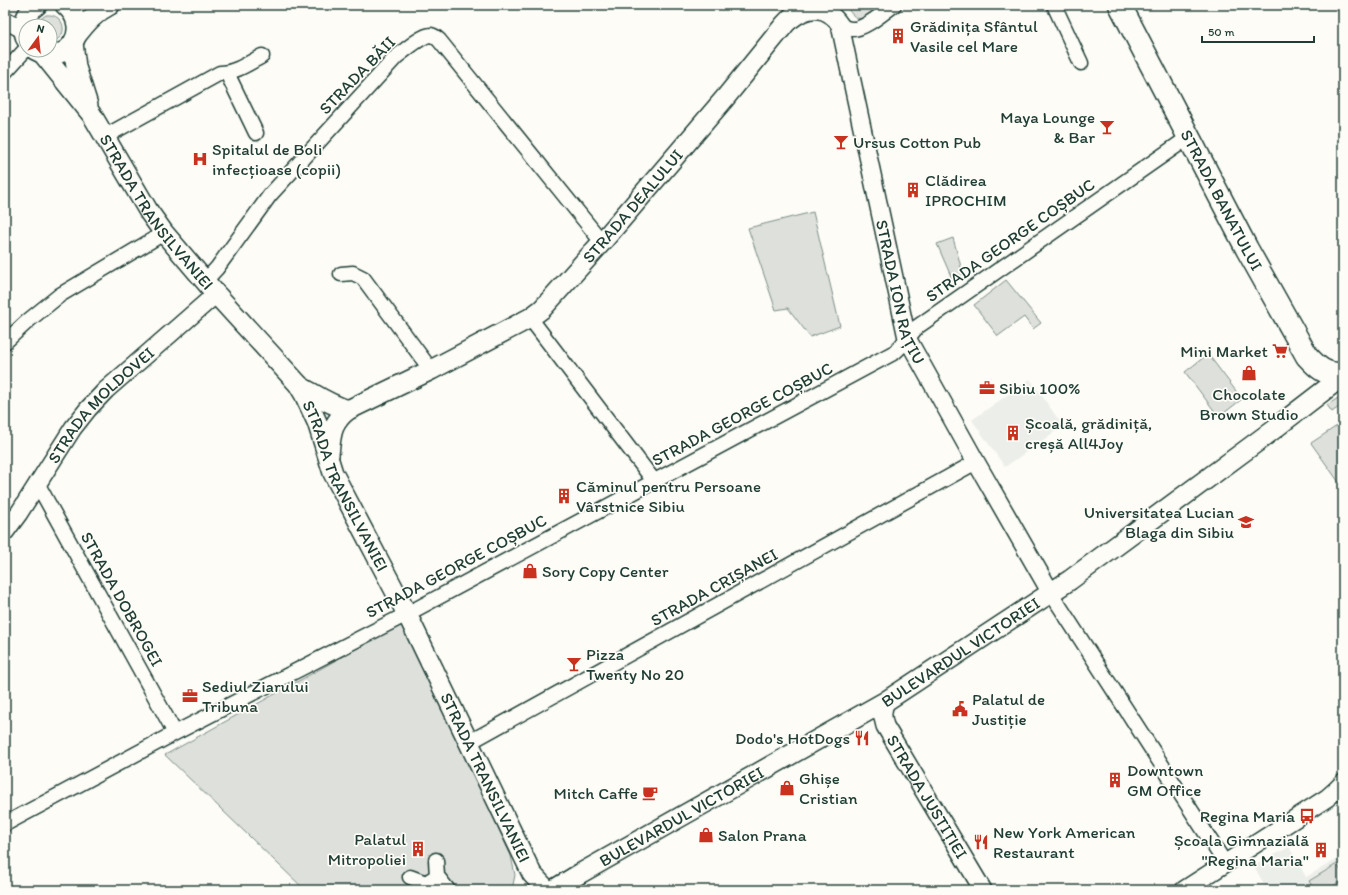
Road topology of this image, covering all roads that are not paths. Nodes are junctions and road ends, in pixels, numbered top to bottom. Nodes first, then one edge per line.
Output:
1 (36, 5) edge
2 (65, 5) edge
3 (110, 5) edge
4 (803, 5) edge
5 (894, 5) edge
6 (1054, 5) edge
7 (1120, 5) edge
8 (26, 18) edge
9 (5, 20) edge
10 (785, 24) junction
11 (840, 25) junction
12 (18, 30) edge
13 (75, 39) junction
14 (58, 54) edge
15 (262, 56) dead end
16 (25, 58) edge
17 (41, 58) edge
18 (1081, 62) dead end
19 (5, 72) edge
20 (227, 73) junction
21 (92, 115) junction
22 (256, 132) dead end
23 (104, 136) junction
24 (1190, 136) junction
25 (164, 233) junction
26 (602, 242) junction
27 (342, 274) dead end
28 (211, 287) junction
29 (530, 318) junction
30 (908, 338) junction
31 (5, 342) edge
32 (431, 370) junction
33 (1343, 375) edge
34 (298, 384) junction
35 (348, 410) junction
36 (328, 460) junction
37 (976, 462) junction
38 (654, 481) junction
39 (37, 483) junction
40 (5, 532) edge
41 (1051, 593) junction
42 (407, 614) junction
43 (886, 701) junction
44 (175, 733) junction
45 (468, 743) junction
46 (1343, 783) edge
47 (5, 824) edge
48 (436, 860) dead end
49 (1225, 863) junction
50 (410, 877) dead end
51 (432, 883) edge
52 (448, 890) edge
53 (547, 890) edge
54 (553, 890) edge
55 (983, 890) edge
56 (1184, 890) edge

1 - 8 main road
2 - 13 main road, STRADA TRANSILVANIEI
3 - 13 main road
4 - 10 main road, STRADA DEALULUI
5 - 11 street
6 - 18 street
7 - 24 main road, STRADA BANATULUI
9 - 12 street
10 - 11 street
10 - 26 main road, STRADA DEALULUI
11 - 30 street, STRADA ION RAȚIU
13 - 14 main road
13 - 21 main road, STRADA TRANSILVANIEI
15 - 20 street
16 - 19 street
17 - 21 main road, STRADA TRANSILVANIEI
20 - 22 street
20 - 23 street
21 - 23 main road, STRADA TRANSILVANIEI
23 - 25 main road, STRADA TRANSILVANIEI
24 - 30 street, STRADA GEORGE COȘBUC
24 - 33 main road, STRADA BANATULUI
25 - 28 main road, STRADA TRANSILVANIEI
25 - 31 street
26 - 28 street, STRADA BĂII
26 - 29 main road, STRADA DEALULUI
27 - 32 street
28 - 34 main road, STRADA TRANSILVANIEI
28 - 39 street, STRADA MOLDOVEI
29 - 32 main road, STRADA DEALULUI
29 - 38 street
30 - 37 street, STRADA ION RAȚIU
30 - 38 street, STRADA GEORGE COȘBUC
32 - 35 main road, STRADA DEALULUI
33 - 41 main road, BULEVARDUL VICTORIEI
34 - 35 main road
34 - 36 main road, STRADA TRANSILVANIEI
35 - 36 main road, STRADA DEALULUI
36 - 42 main road, STRADA TRANSILVANIEI
37 - 41 street, STRADA ION RAȚIU
37 - 45 street, STRADA CRIȘANEI
38 - 42 street, STRADA GEORGE COȘBUC
39 - 40 street, STRADA MOLDOVEI
39 - 44 street, STRADA DOBROGEI
41 - 43 main road, BULEVARDUL VICTORIEI
41 - 49 street
42 - 44 street, STRADA GEORGE COȘBUC
42 - 45 main road, STRADA TRANSILVANIEI
43 - 54 main road, BULEVARDUL VICTORIEI
43 - 55 street, STRADA JUSTIȚIEI
44 - 47 street, STRADA GEORGE COȘBUC
45 - 53 main road, STRADA TRANSILVANIEI
46 - 49 street
48 - 51 street
49 - 56 street
50 - 51 street
51 - 52 street

